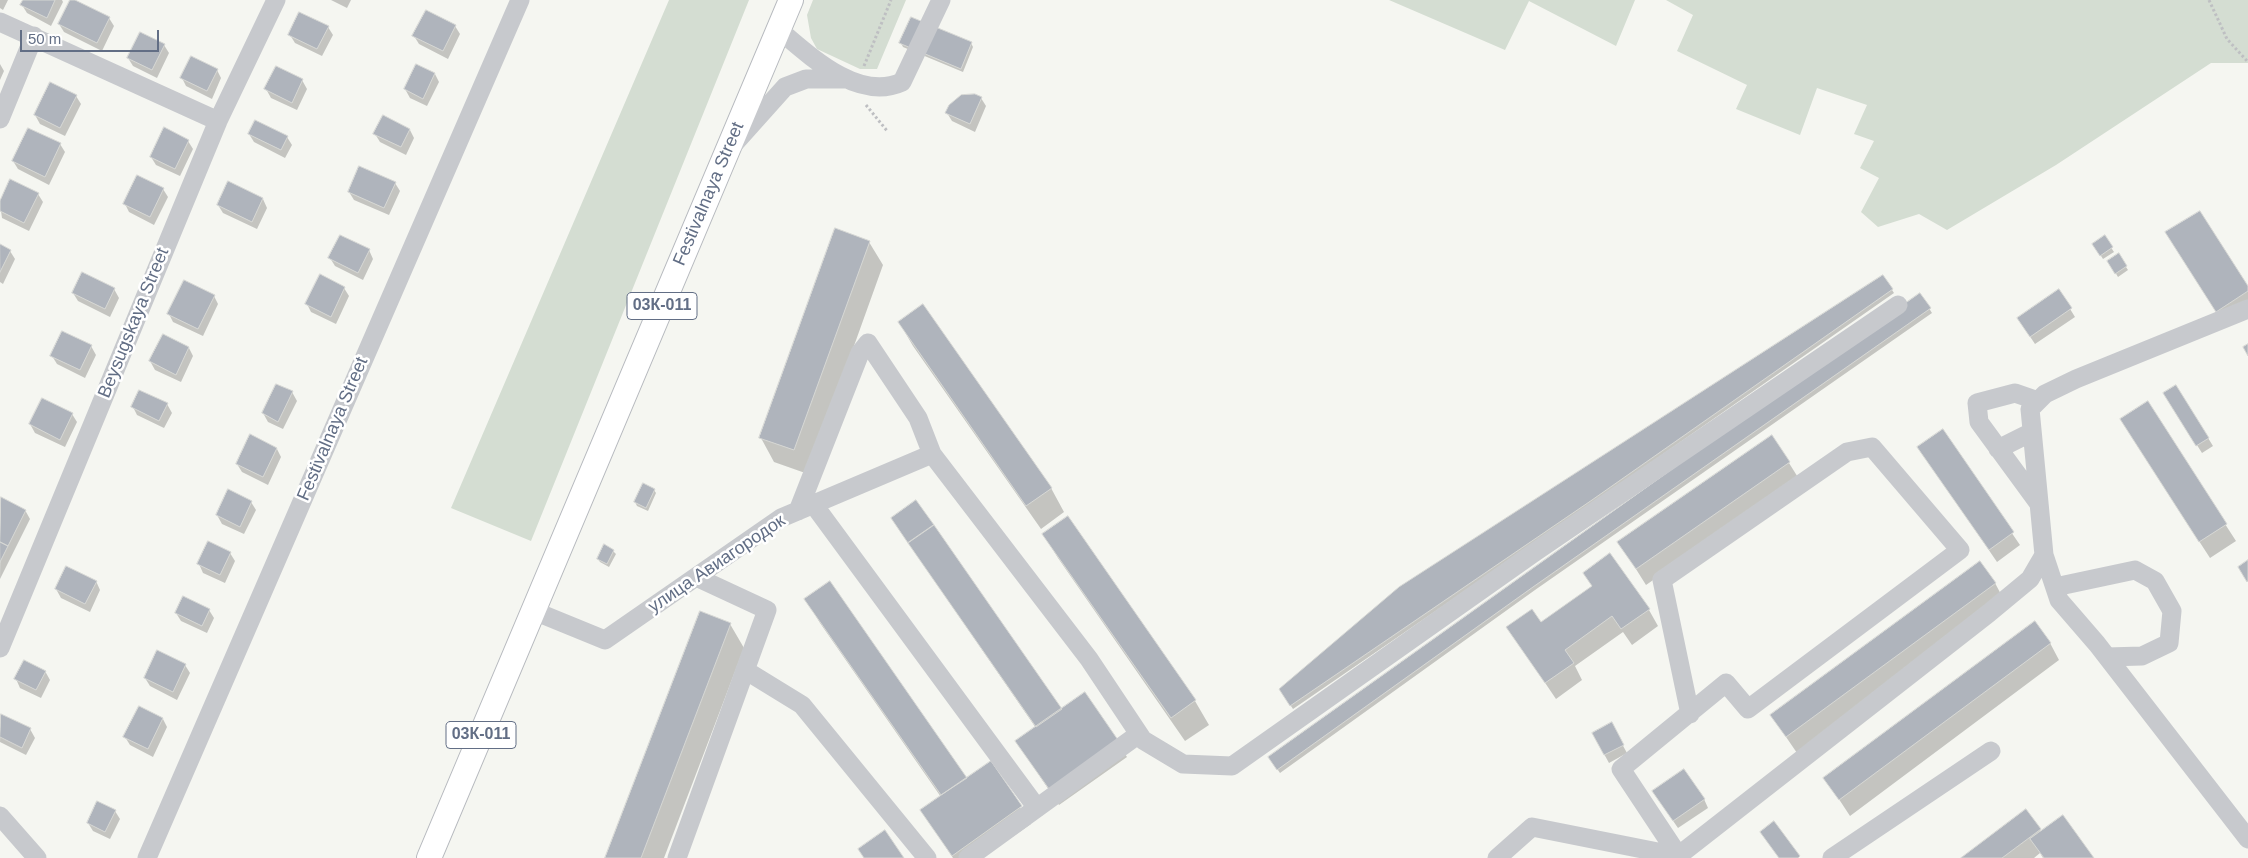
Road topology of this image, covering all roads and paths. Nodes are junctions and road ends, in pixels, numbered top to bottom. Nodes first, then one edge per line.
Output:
1 (276, 0) edge
2 (520, 0) edge
3 (791, 0) edge
4 (941, 0) edge
5 (2209, 0) edge
6 (0, 22) edge
7 (778, 29) junction
8 (34, 36) junction
9 (2248, 62) edge
10 (846, 79) junction
11 (0, 120) edge
12 (218, 121) junction
13 (726, 153) junction
14 (1898, 305) dead end
15 (2248, 308) edge
16 (2038, 401) junction
17 (2032, 432) junction
18 (1998, 449) junction
19 (932, 454) junction
20 (2040, 506) junction
21 (806, 508) junction
22 (2044, 555) junction
23 (696, 577) junction
24 (2055, 587) junction
25 (534, 611) junction
26 (0, 648) edge
27 (2107, 657) junction
28 (745, 670) junction
29 (1690, 714) junction
30 (1140, 734) junction
31 (1991, 751) dead end
32 (1037, 808) junction
33 (0, 816) edge
34 (2248, 839) edge
35 (1601, 841) junction
36 (1679, 857) edge
37 (37, 858) edge
38 (147, 858) edge
39 (429, 858) edge
40 (677, 858) edge
41 (927, 858) edge
42 (968, 858) edge
43 (1496, 858) edge
44 (1615, 858) edge
45 (1832, 858) edge

1 - 12 street, Beysugskaya Street
2 - 38 street, Festivalnaya Street
3 - 7 main road, Festivalnaya Street / 03К-011
4 - 10 street
5 - 9 path
6 - 8 street
7 - 10 street
7 - 13 main road, Festivalnaya Street / 03К-011
8 - 11 street
8 - 12 street
10 - 13 street
12 - 26 street, Beysugskaya Street
13 - 25 main road, Festivalnaya Street / 03К-011
14 - 30 street
15 - 16 street
16 - 17 street
16 - 18 street
17 - 18 street
17 - 20 street
18 - 20 street
19 - 21 street, улица Авиагородок
19 - 21 street
19 - 30 street
20 - 22 street
21 - 23 street, улица Авиагородок
21 - 32 street
22 - 24 street
22 - 36 street
23 - 25 street, улица Авиагородок
23 - 28 street
24 - 27 street
24 - 27 street
25 - 39 main road, Festivalnaya Street / 03К-011
27 - 34 street
28 - 40 street
28 - 41 street
29 - 29 street
29 - 36 street
30 - 32 street
31 - 45 street
32 - 42 street
33 - 37 street
35 - 36 street
35 - 43 street
35 - 44 street

